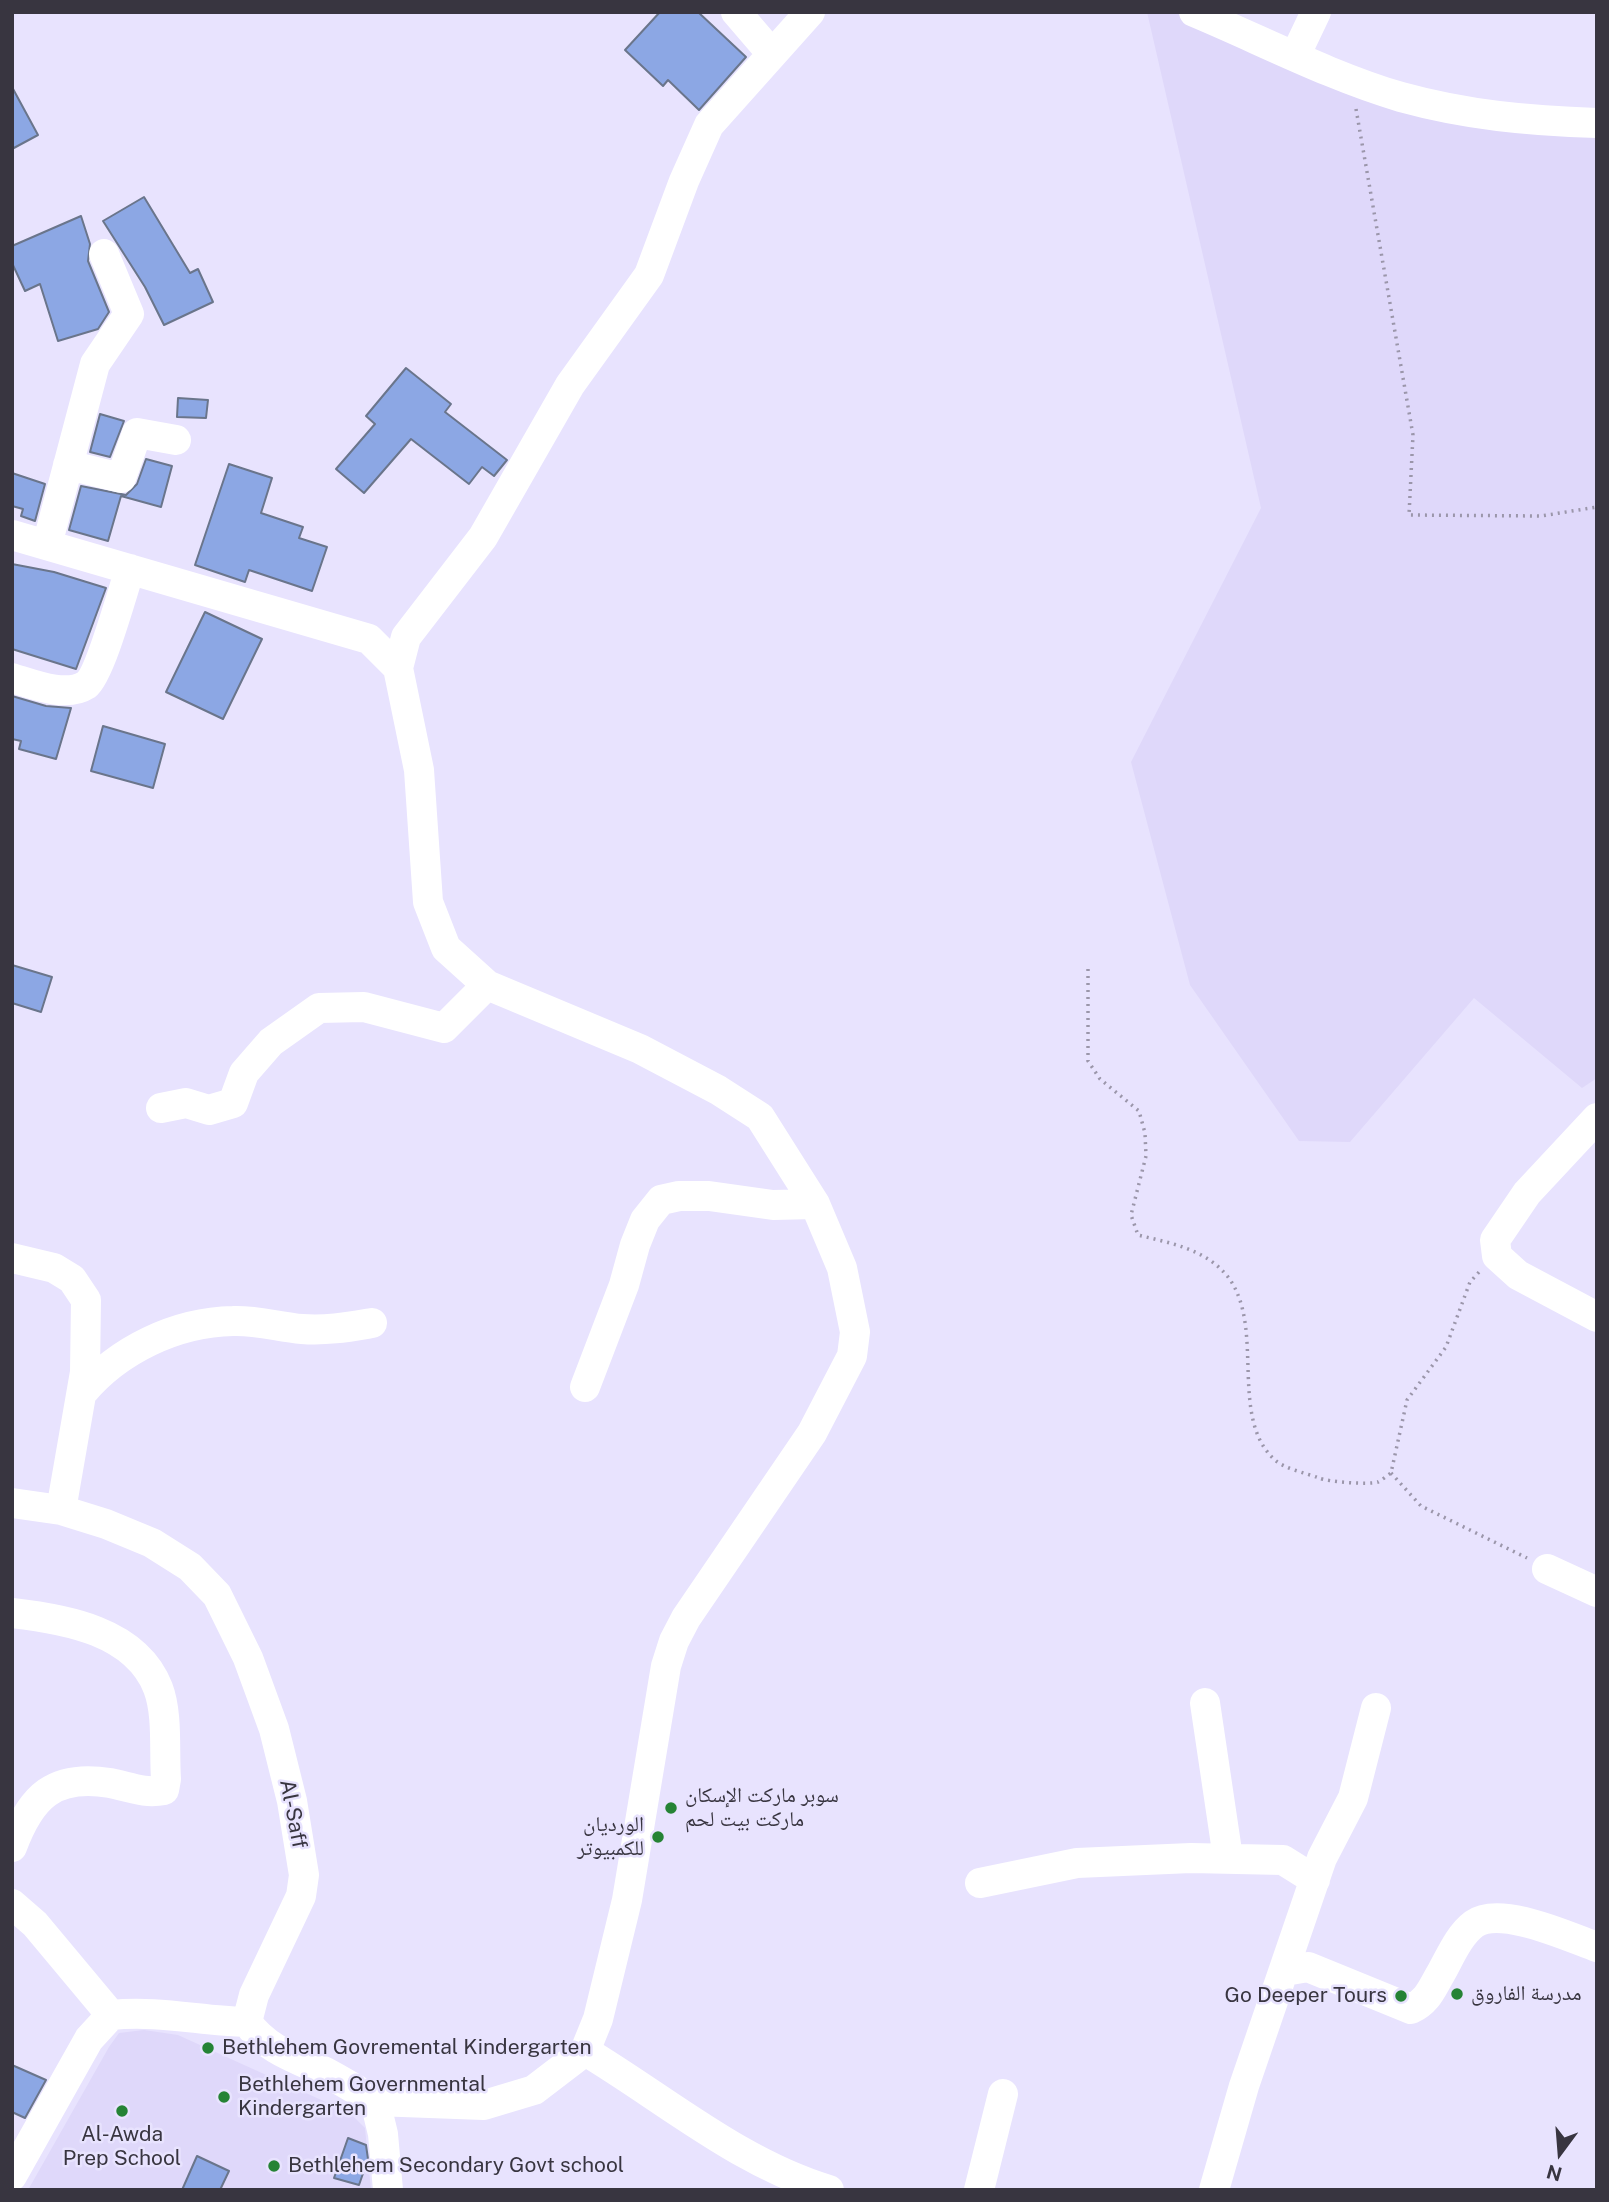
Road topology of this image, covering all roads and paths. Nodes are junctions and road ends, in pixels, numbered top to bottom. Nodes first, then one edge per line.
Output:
1 (736, 12) edge
2 (810, 12) edge
3 (1194, 12) edge
4 (1316, 12) edge
5 (772, 54) junction
6 (1296, 54) junction
7 (1341, 75) junction
8 (1597, 123) edge
9 (104, 254) dead end
10 (176, 440) dead end
11 (68, 465) junction
12 (1597, 507) edge
13 (12, 536) edge
14 (47, 545) junction
15 (130, 569) junction
16 (406, 636) junction
17 (369, 639) junction
18 (398, 668) junction
19 (12, 678) edge
20 (1088, 969) dead end
21 (488, 985) junction
22 (161, 1108) dead end
23 (1597, 1118) edge
24 (815, 1204) junction
25 (1497, 1256) junction
26 (12, 1258) edge
27 (1597, 1317) edge
28 (372, 1323) dead end
29 (584, 1387) dead end
30 (82, 1393) junction
31 (1391, 1473) junction
32 (12, 1503) edge
33 (61, 1510) junction
34 (1547, 1569) joint
35 (1597, 1592) edge
36 (12, 1613) edge
37 (1205, 1703) dead end
38 (1376, 1707) dead end
39 (12, 1847) edge
40 (1328, 1847) junction
41 (1228, 1858) junction
42 (1283, 1860) junction
43 (1315, 1880) junction
44 (980, 1883) dead end
45 (12, 1904) edge
46 (1597, 1947) edge
47 (1284, 1971) junction
48 (111, 2015) junction
49 (247, 2022) junction
50 (585, 2051) junction
51 (1003, 2094) dead end
52 (375, 2101) junction
53 (12, 2176) edge
54 (388, 2190) edge
55 (829, 2190) edge
56 (979, 2190) edge
57 (1214, 2190) edge

1 - 5 street
2 - 5 street
3 - 6 street
4 - 6 street
5 - 16 street
6 - 7 street
7 - 8 street
7 - 12 path
9 - 11 street
10 - 11 street
11 - 14 street
13 - 14 street
14 - 15 street
15 - 17 street
15 - 19 street
16 - 17 street
16 - 18 street
17 - 18 street
18 - 21 street
20 - 31 path
21 - 22 street
21 - 24 street
23 - 25 street
24 - 29 street
24 - 50 street
25 - 27 street
25 - 31 path
26 - 30 street
28 - 30 street
30 - 33 street
31 - 34 path
32 - 33 street, Al-Saff
33 - 49 street, Al-Saff
34 - 35 street
36 - 39 street
37 - 41 street
38 - 40 street
40 - 42 street
40 - 43 street
41 - 42 street
41 - 44 street
42 - 43 street
43 - 47 street
45 - 48 street
46 - 47 street
47 - 57 street
48 - 49 street
48 - 53 street
49 - 52 street
50 - 52 street
50 - 55 street
51 - 56 street
52 - 54 street

